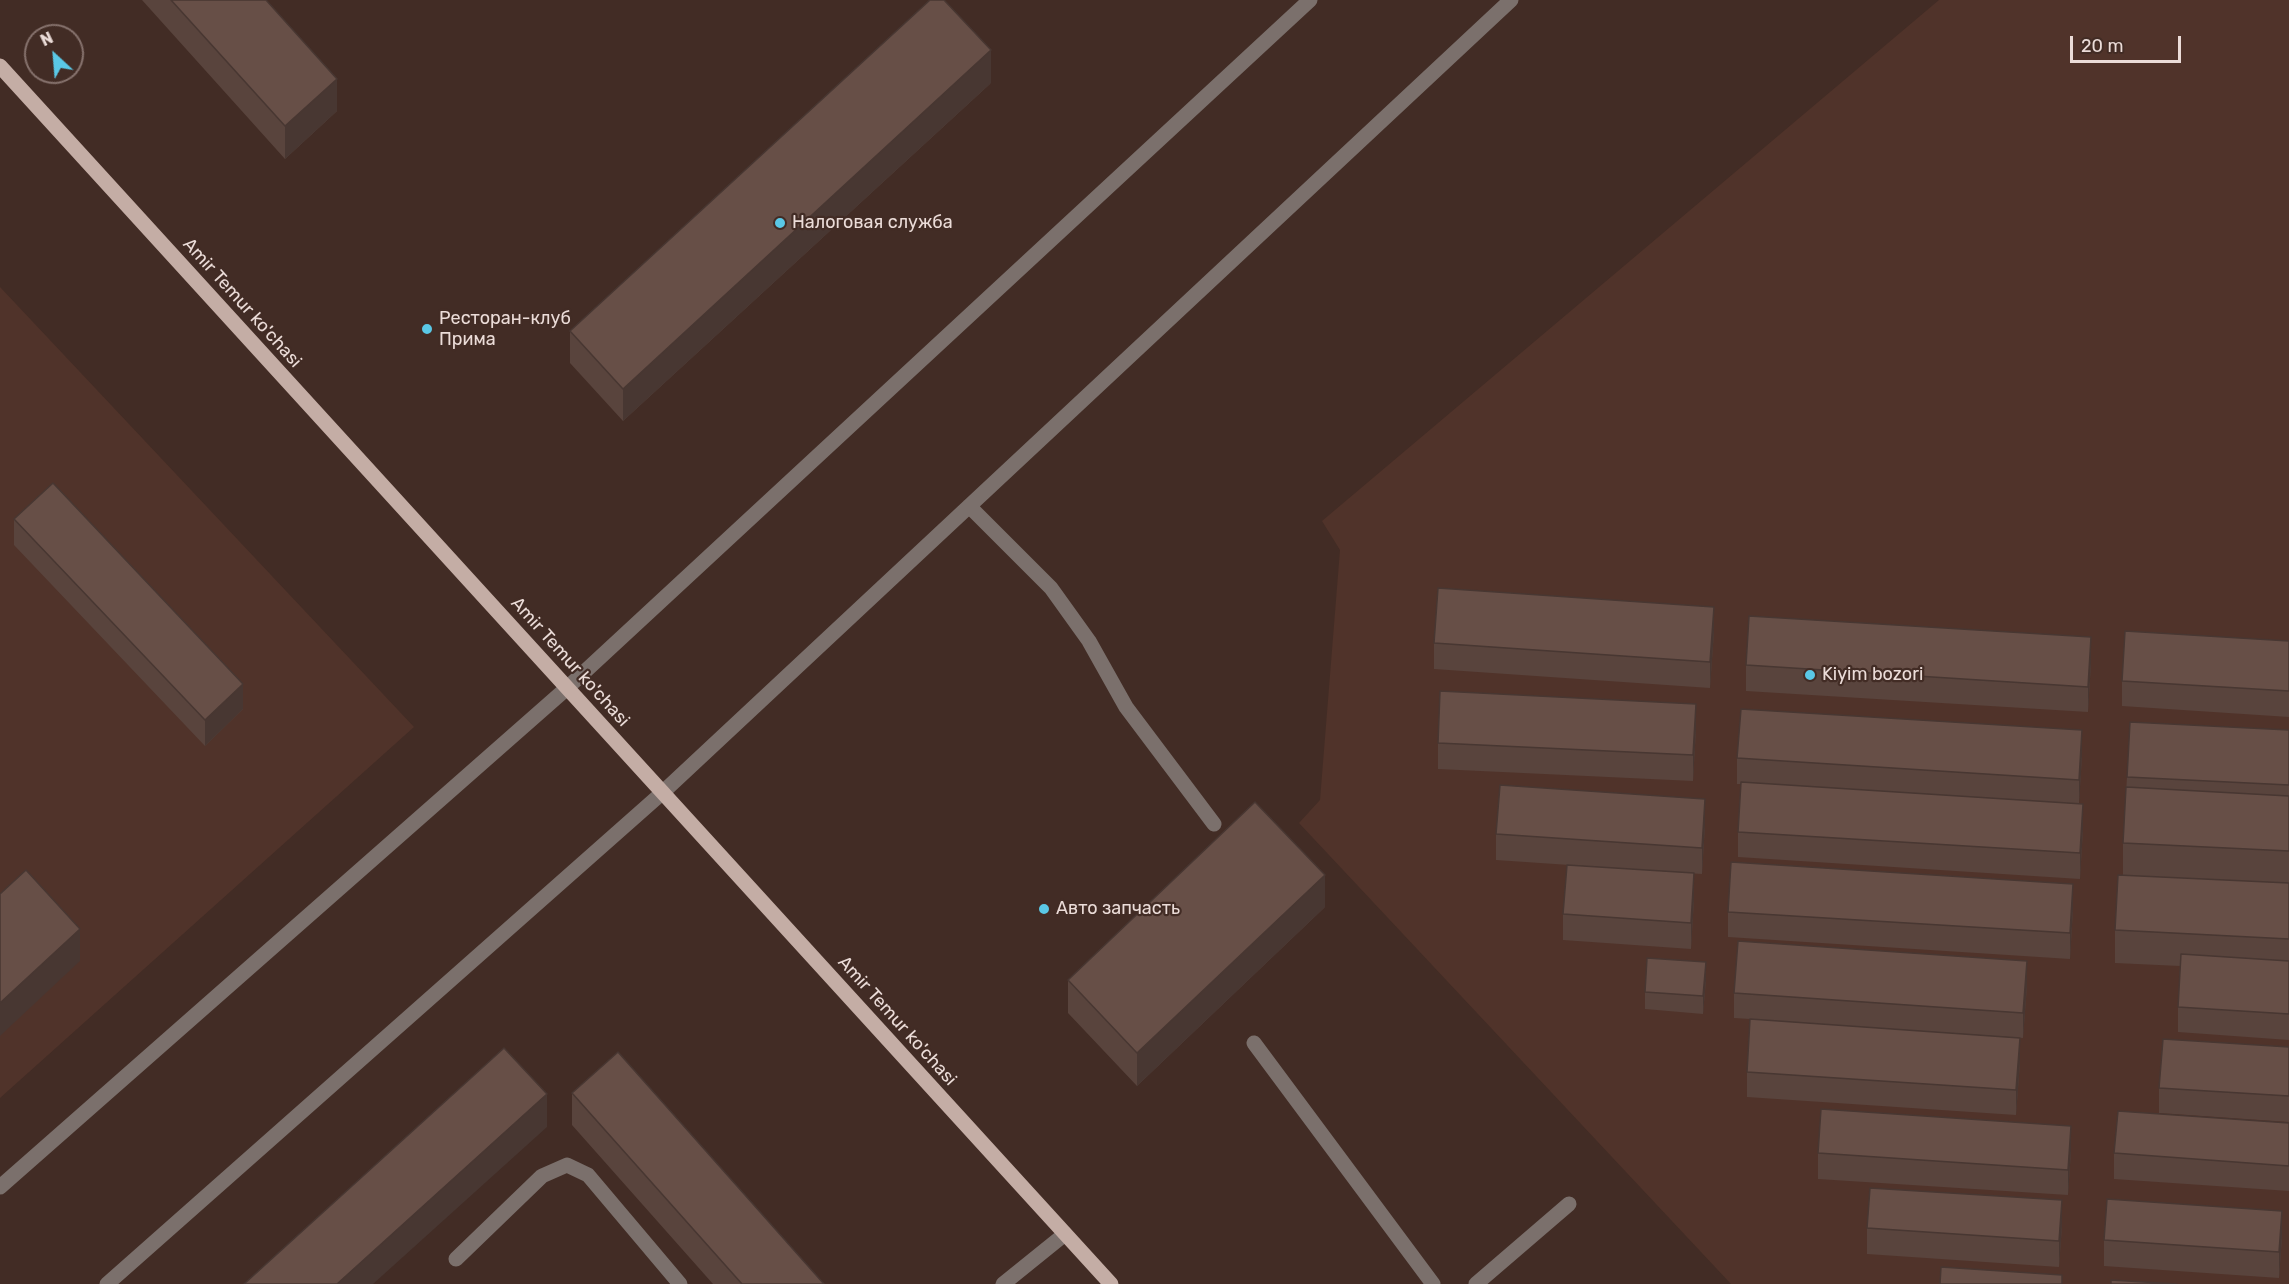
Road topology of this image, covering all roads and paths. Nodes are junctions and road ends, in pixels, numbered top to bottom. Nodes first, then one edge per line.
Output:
1 (1310, 0) edge
2 (1511, 0) edge
3 (0, 66) edge
4 (969, 507) junction
5 (567, 688) junction
6 (662, 793) junction
7 (1214, 824) dead end
8 (1254, 1043) dead end
9 (0, 1187) edge
10 (1569, 1204) dead end
11 (1065, 1234) junction
12 (456, 1259) dead end
13 (107, 1284) edge
14 (680, 1284) edge
15 (1003, 1284) edge
16 (1111, 1284) edge
17 (1433, 1284) edge
18 (1476, 1284) edge

1 - 5 street
2 - 4 street
3 - 5 main road, Amir Temur ko'chasi
4 - 6 street
4 - 7 street
5 - 6 main road, Amir Temur ko'chasi
5 - 9 street
6 - 11 main road, Amir Temur ko'chasi
6 - 13 street
8 - 17 street
10 - 18 street
11 - 15 street
11 - 16 main road, Amir Temur ko'chasi
12 - 14 street

